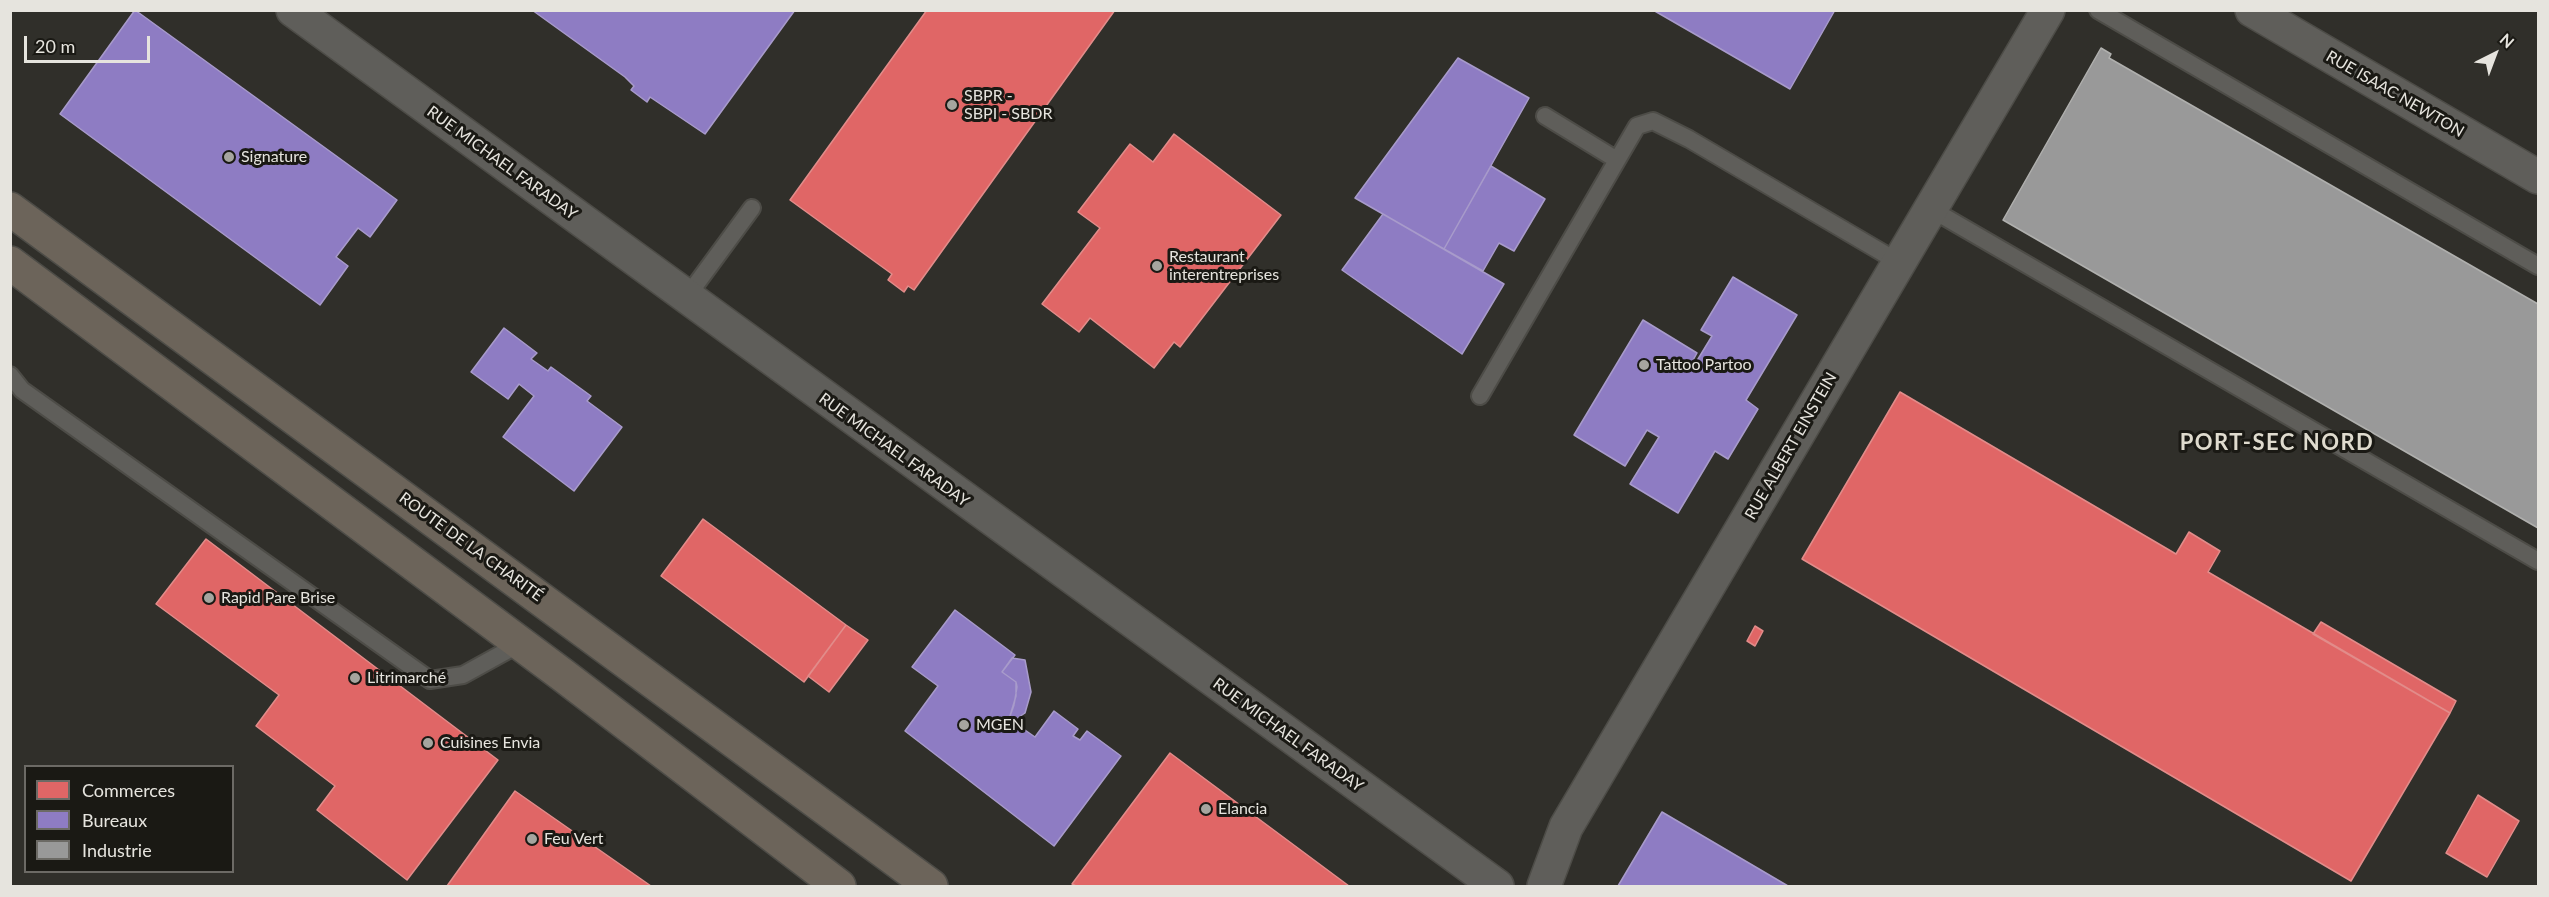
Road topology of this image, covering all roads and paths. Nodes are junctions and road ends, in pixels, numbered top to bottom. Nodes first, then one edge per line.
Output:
1 (293, 10) edge
2 (2048, 10) edge
3 (2098, 10) edge
4 (2268, 15) edge
5 (1545, 116) dead end
6 (1617, 160) junction
7 (2538, 177) edge
8 (752, 208) dead end
9 (10, 209) edge
10 (1931, 209) junction
11 (10, 262) edge
12 (1900, 263) junction
13 (2538, 266) edge
14 (686, 298) junction
15 (10, 375) edge
16 (1480, 396) dead end
17 (2538, 561) edge
18 (521, 643) junction
19 (839, 886) edge
20 (931, 886) edge
21 (1497, 886) edge
22 (1544, 886) edge

1 - 14 street, RUE MICHAEL FARADAY
2 - 10 street, RUE ALBERT EINSTEIN
3 - 13 lane
4 - 7 street, RUE ISAAC NEWTON
5 - 6 lane
6 - 12 lane
6 - 16 lane
8 - 14 lane
9 - 20 main road, ROUTE DE LA CHARITÉ
10 - 12 street, RUE ALBERT EINSTEIN
10 - 17 lane
11 - 18 main road
12 - 22 street, RUE ALBERT EINSTEIN
14 - 21 street, RUE MICHAEL FARADAY
15 - 18 lane
18 - 19 main road

